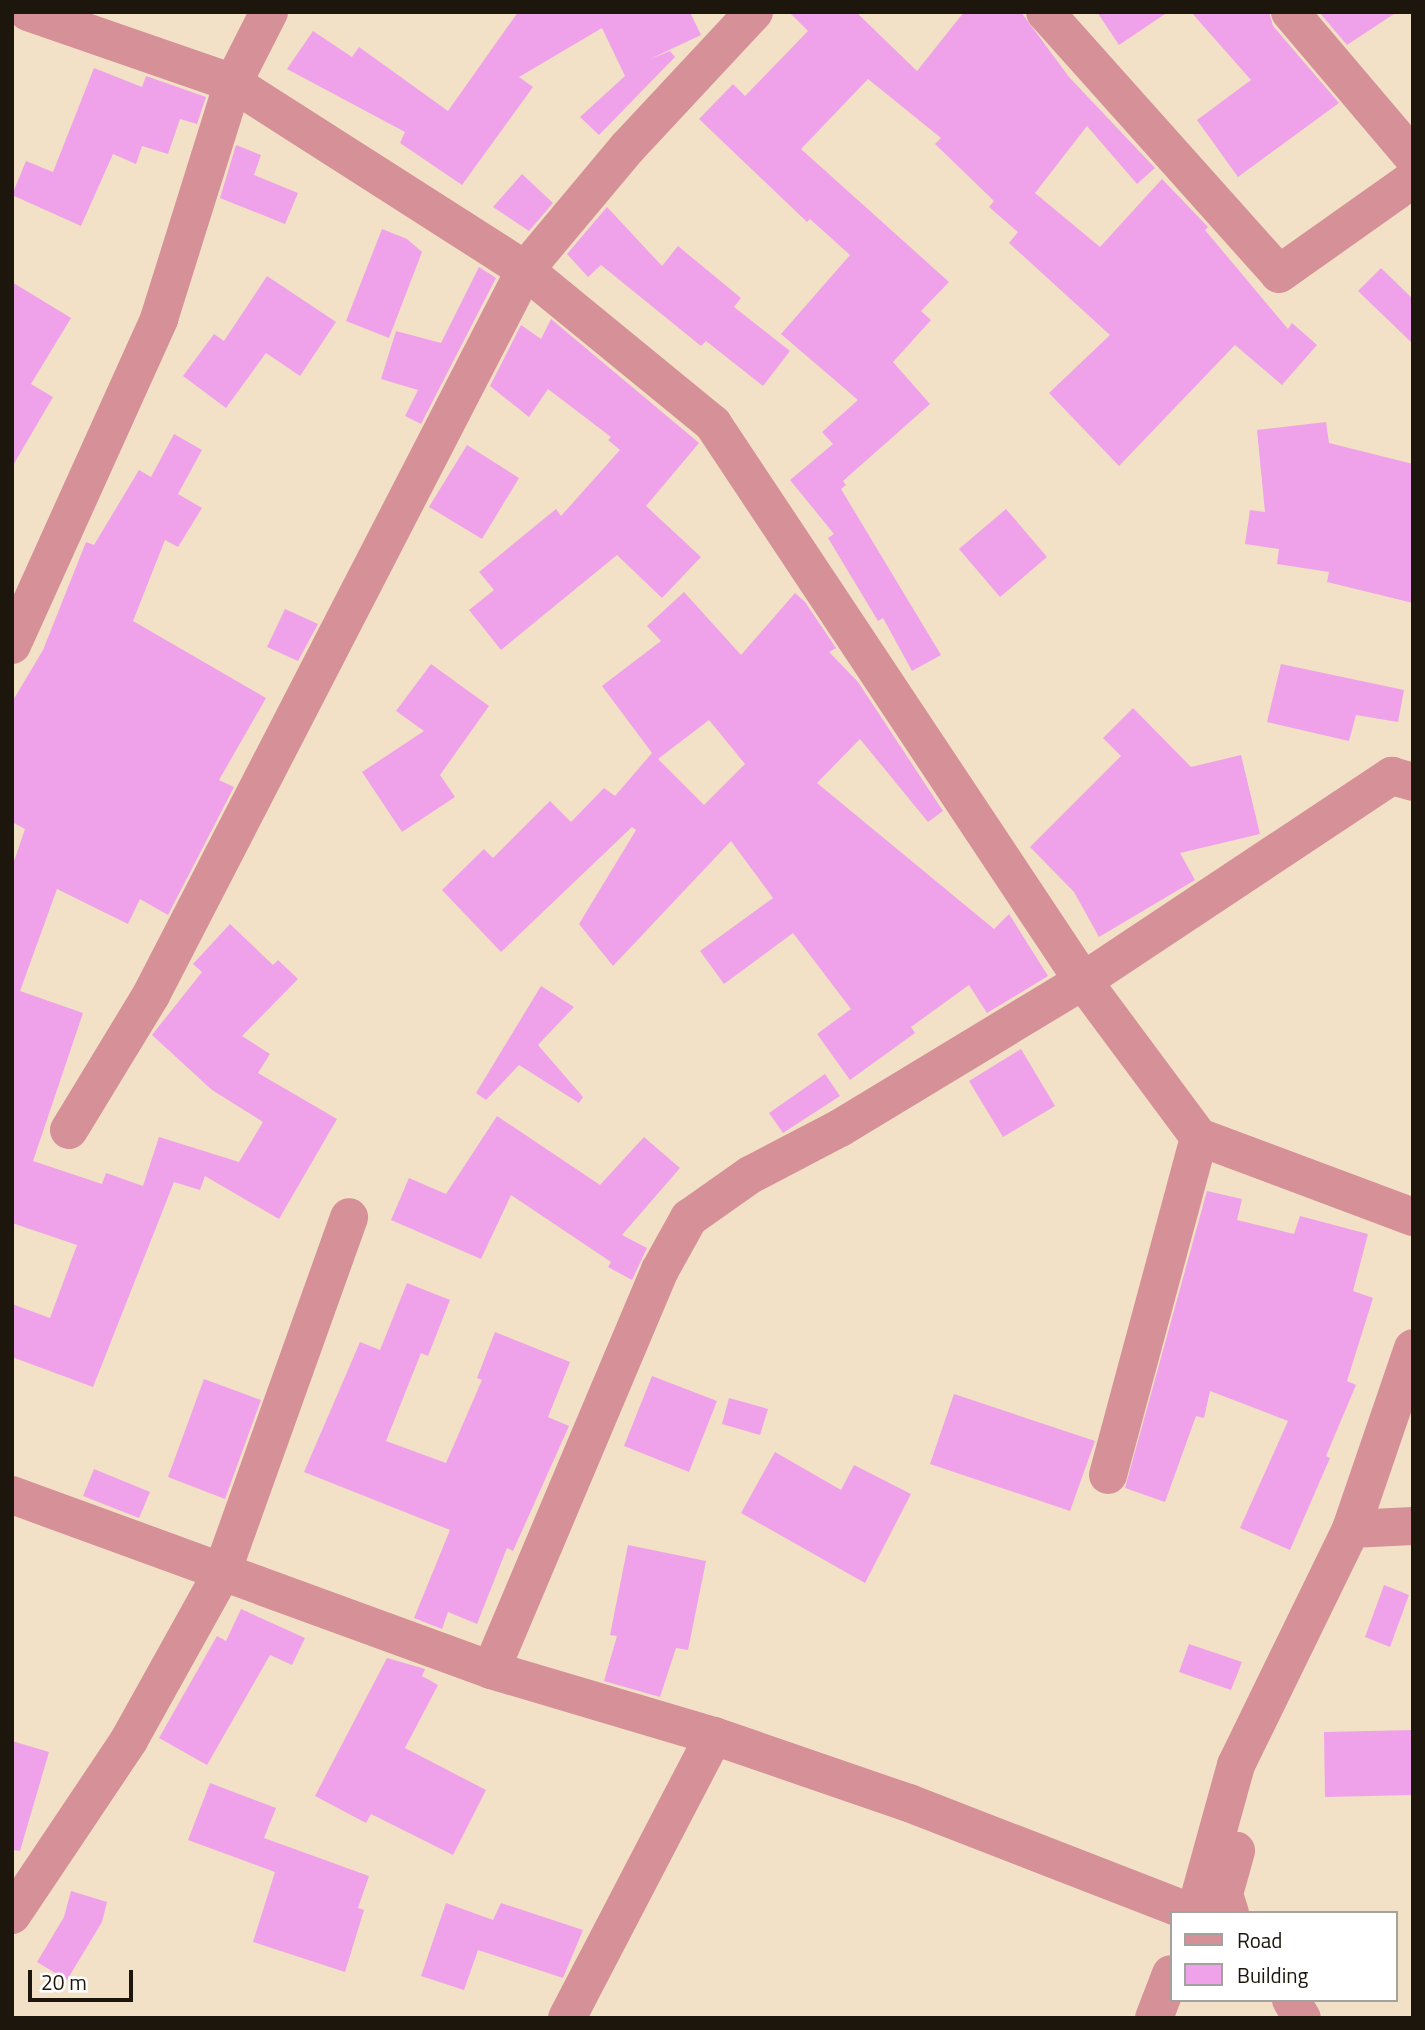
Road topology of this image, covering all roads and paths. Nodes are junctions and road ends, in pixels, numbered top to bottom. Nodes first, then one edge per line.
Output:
1 (28, 12) edge
2 (269, 12) edge
3 (754, 12) edge
4 (1045, 12) edge
5 (1290, 12) edge
6 (233, 83) junction
7 (1413, 157) edge
8 (1413, 179) edge
9 (525, 270) junction
10 (12, 645) edge
11 (1413, 782) edge
12 (1083, 981) junction
13 (69, 1130) dead end
14 (1199, 1137) junction
15 (349, 1217) dead end
16 (1413, 1217) edge
17 (1413, 1348) edge
18 (1108, 1475) dead end
19 (12, 1495) edge
20 (1413, 1527) edge
21 (1351, 1529) junction
22 (221, 1575) junction
23 (491, 1670) junction
24 (714, 1736) junction
25 (1237, 1765) junction
26 (1189, 1911) edge
27 (1195, 1911) edge
28 (1229, 1911) edge
29 (12, 1915) edge
30 (1170, 1977) edge
31 (1293, 2002) edge
32 (567, 2018) edge
33 (1154, 2018) edge
34 (1302, 2018) edge

1 - 6 street
2 - 6 street
3 - 9 street
4 - 8 street
5 - 7 street
6 - 9 street
6 - 10 street
9 - 12 street
9 - 13 street
11 - 12 street
12 - 14 street
12 - 23 street
14 - 16 street
14 - 18 street
15 - 22 street
17 - 21 street
19 - 22 street
20 - 21 street
21 - 25 street
22 - 23 street
22 - 29 street
23 - 24 street
24 - 26 street
24 - 32 street
25 - 27 street
25 - 28 street
30 - 33 street
31 - 34 street

